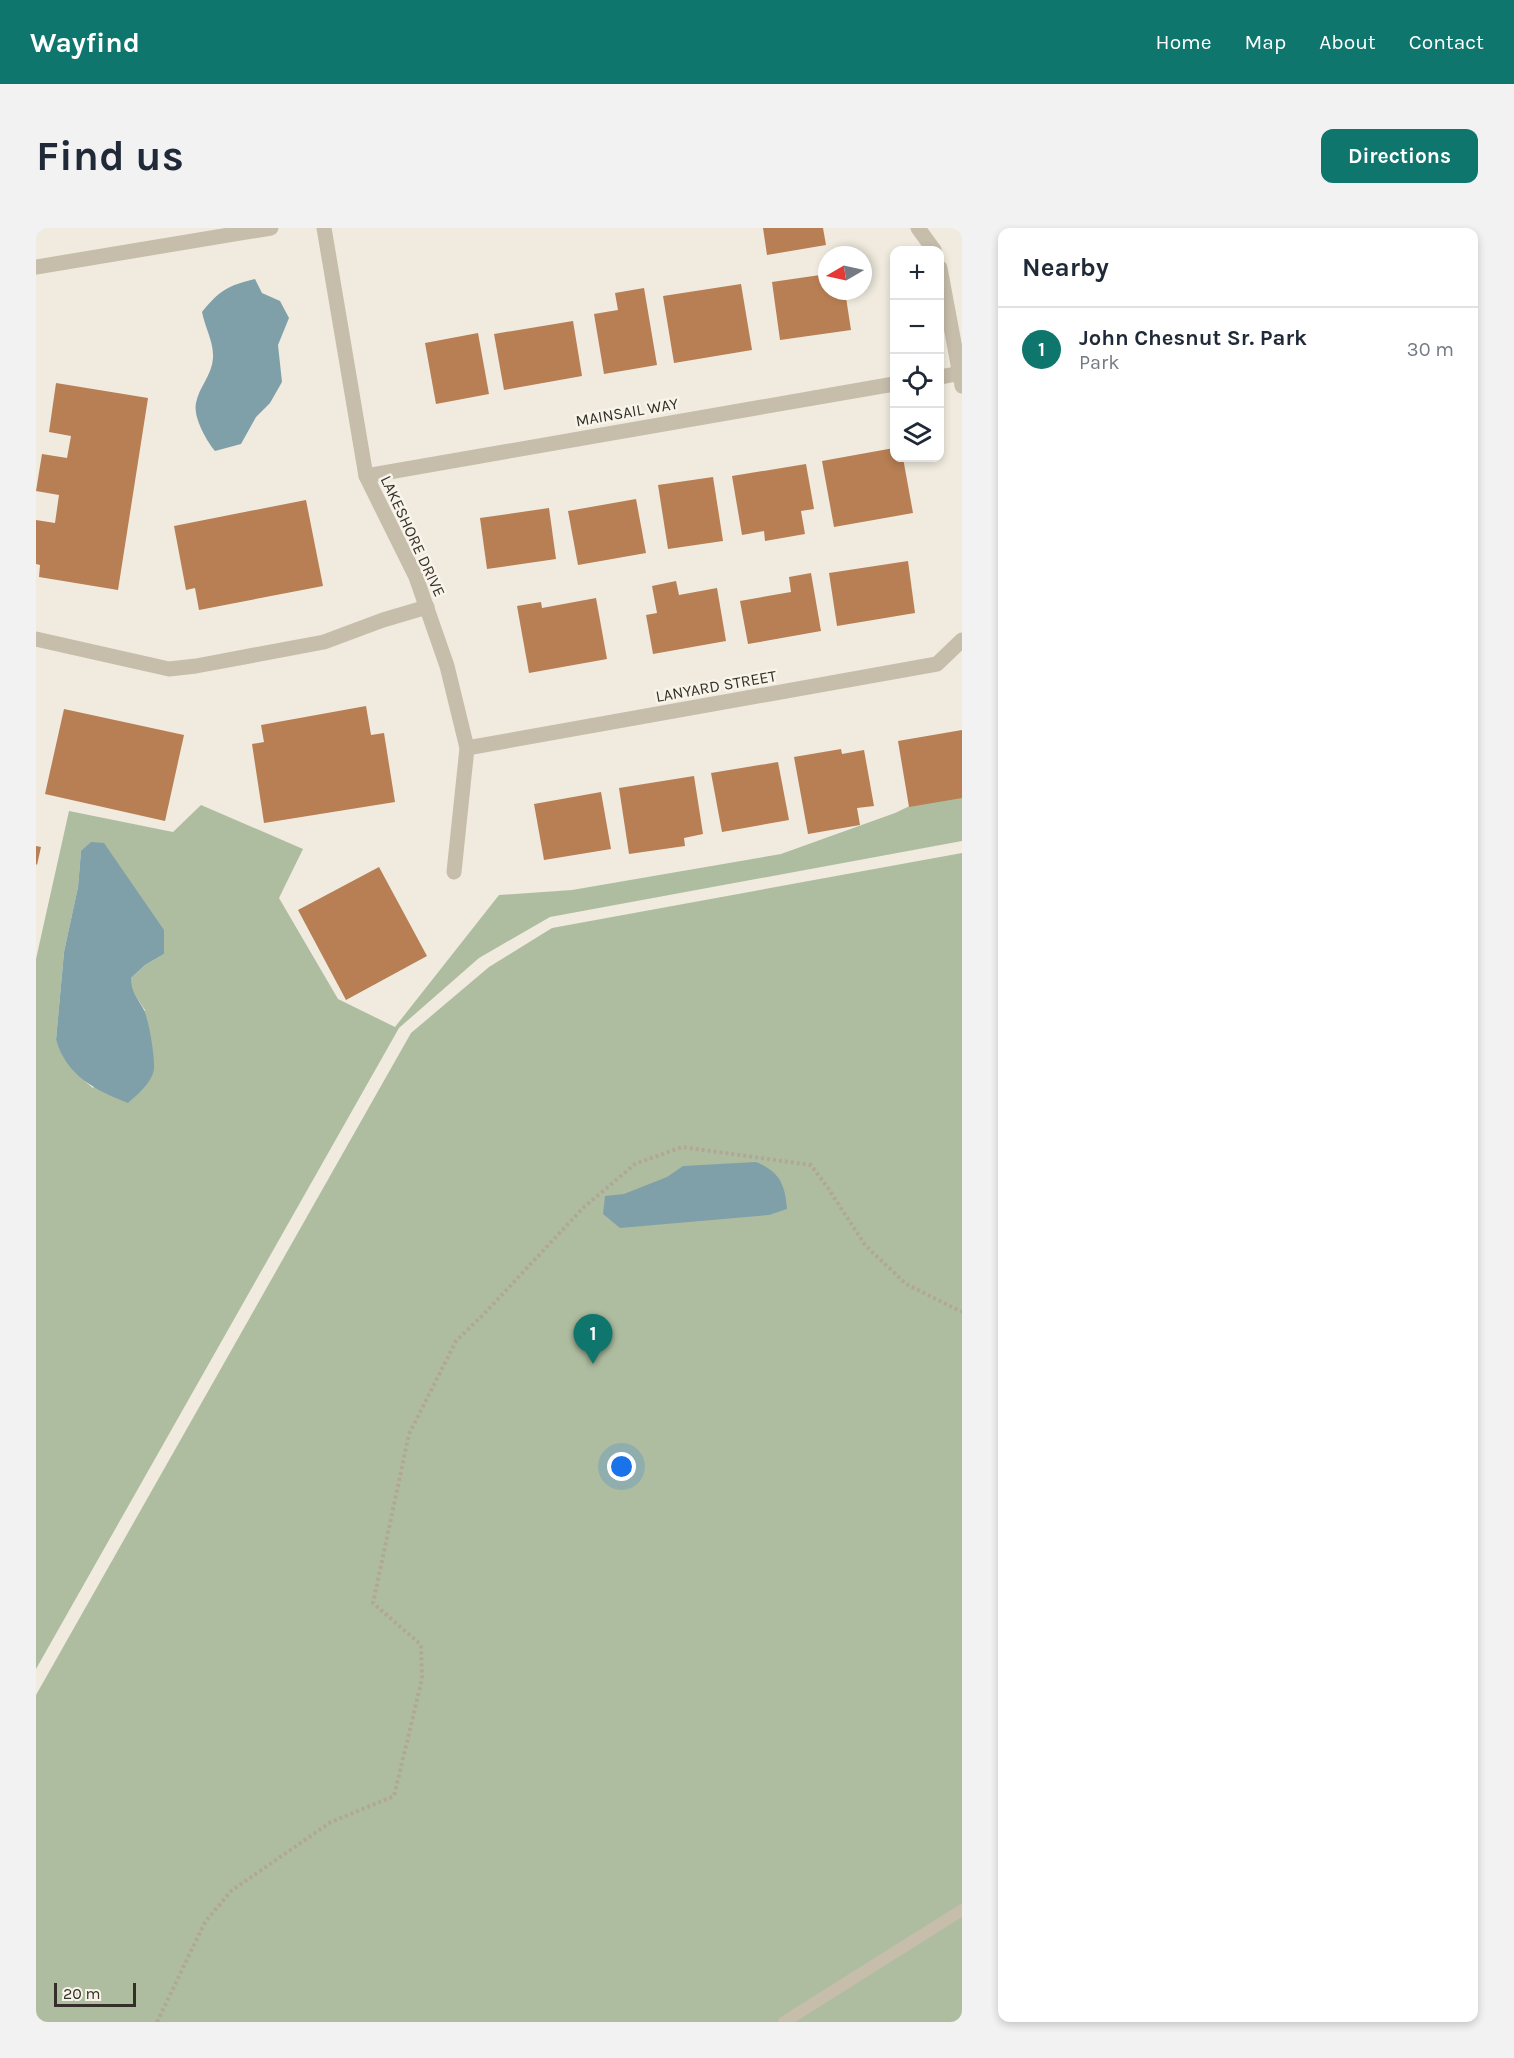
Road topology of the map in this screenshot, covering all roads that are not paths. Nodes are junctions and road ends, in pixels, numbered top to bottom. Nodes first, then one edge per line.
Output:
1 (271, 228) edge
2 (324, 228) edge
3 (918, 228) edge
4 (931, 246) edge
5 (36, 267) edge
6 (944, 293) edge
7 (944, 377) edge
8 (961, 377) edge
9 (890, 385) edge
10 (366, 476) junction
11 (427, 607) junction
12 (36, 639) edge
13 (962, 640) edge
14 (467, 748) junction
15 (454, 872) dead end
16 (962, 1910) edge
17 (784, 2022) edge

1 - 5 street
2 - 10 street, LAKESHORE DRIVE
3 - 4 street
6 - 8 street
7 - 8 street
9 - 10 street, MAINSAIL WAY
10 - 11 street, LAKESHORE DRIVE
11 - 12 street
11 - 14 street, LAKESHORE DRIVE
13 - 14 street, LANYARD STREET
14 - 15 street, LAKESHORE DRIVE
16 - 17 lane

